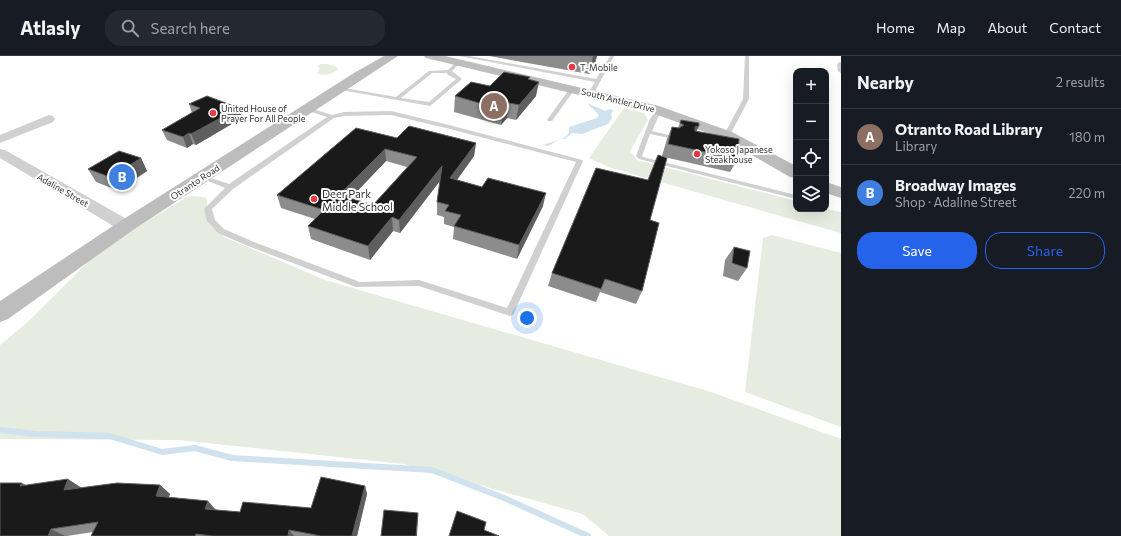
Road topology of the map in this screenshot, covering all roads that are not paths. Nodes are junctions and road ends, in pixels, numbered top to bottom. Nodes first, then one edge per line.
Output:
1 (392, 56) edge
2 (430, 56) edge
3 (612, 56) edge
4 (747, 56) edge
5 (456, 63) edge
6 (841, 63) edge
7 (841, 71) edge
8 (598, 81) junction
9 (339, 88) junction
10 (572, 89) junction
11 (591, 93) junction
12 (396, 99) junction
13 (307, 109) junction
14 (658, 111) junction
15 (332, 117) junction
16 (49, 119) dead end
17 (550, 120) dead end
18 (648, 132) junction
19 (722, 136) junction
20 (674, 137) edge
21 (0, 139) edge
22 (0, 153) edge
23 (793, 172) edge
24 (203, 177) junction
25 (230, 187) junction
26 (793, 196) edge
27 (126, 226) junction
28 (0, 313) edge

1 - 9 street, Otranto Road
2 - 5 street, South Antler Drive
3 - 8 lane
4 - 19 lane
5 - 8 lane
5 - 10 street, South Antler Drive
5 - 12 lane
5 - 12 lane
6 - 7 lane
8 - 11 lane
9 - 12 lane
9 - 13 street, Otranto Road
10 - 11 street, South Antler Drive
10 - 17 lane
11 - 14 street, South Antler Drive
13 - 15 lane
13 - 24 street, Otranto Road
14 - 18 lane
14 - 19 street, South Antler Drive
15 - 25 lane
15 - 25 lane
16 - 21 street
18 - 20 lane
18 - 26 lane
19 - 23 street, South Antler Drive
22 - 27 street, Adaline Street
24 - 25 lane
24 - 27 street, Otranto Road
27 - 28 street, Otranto Road

